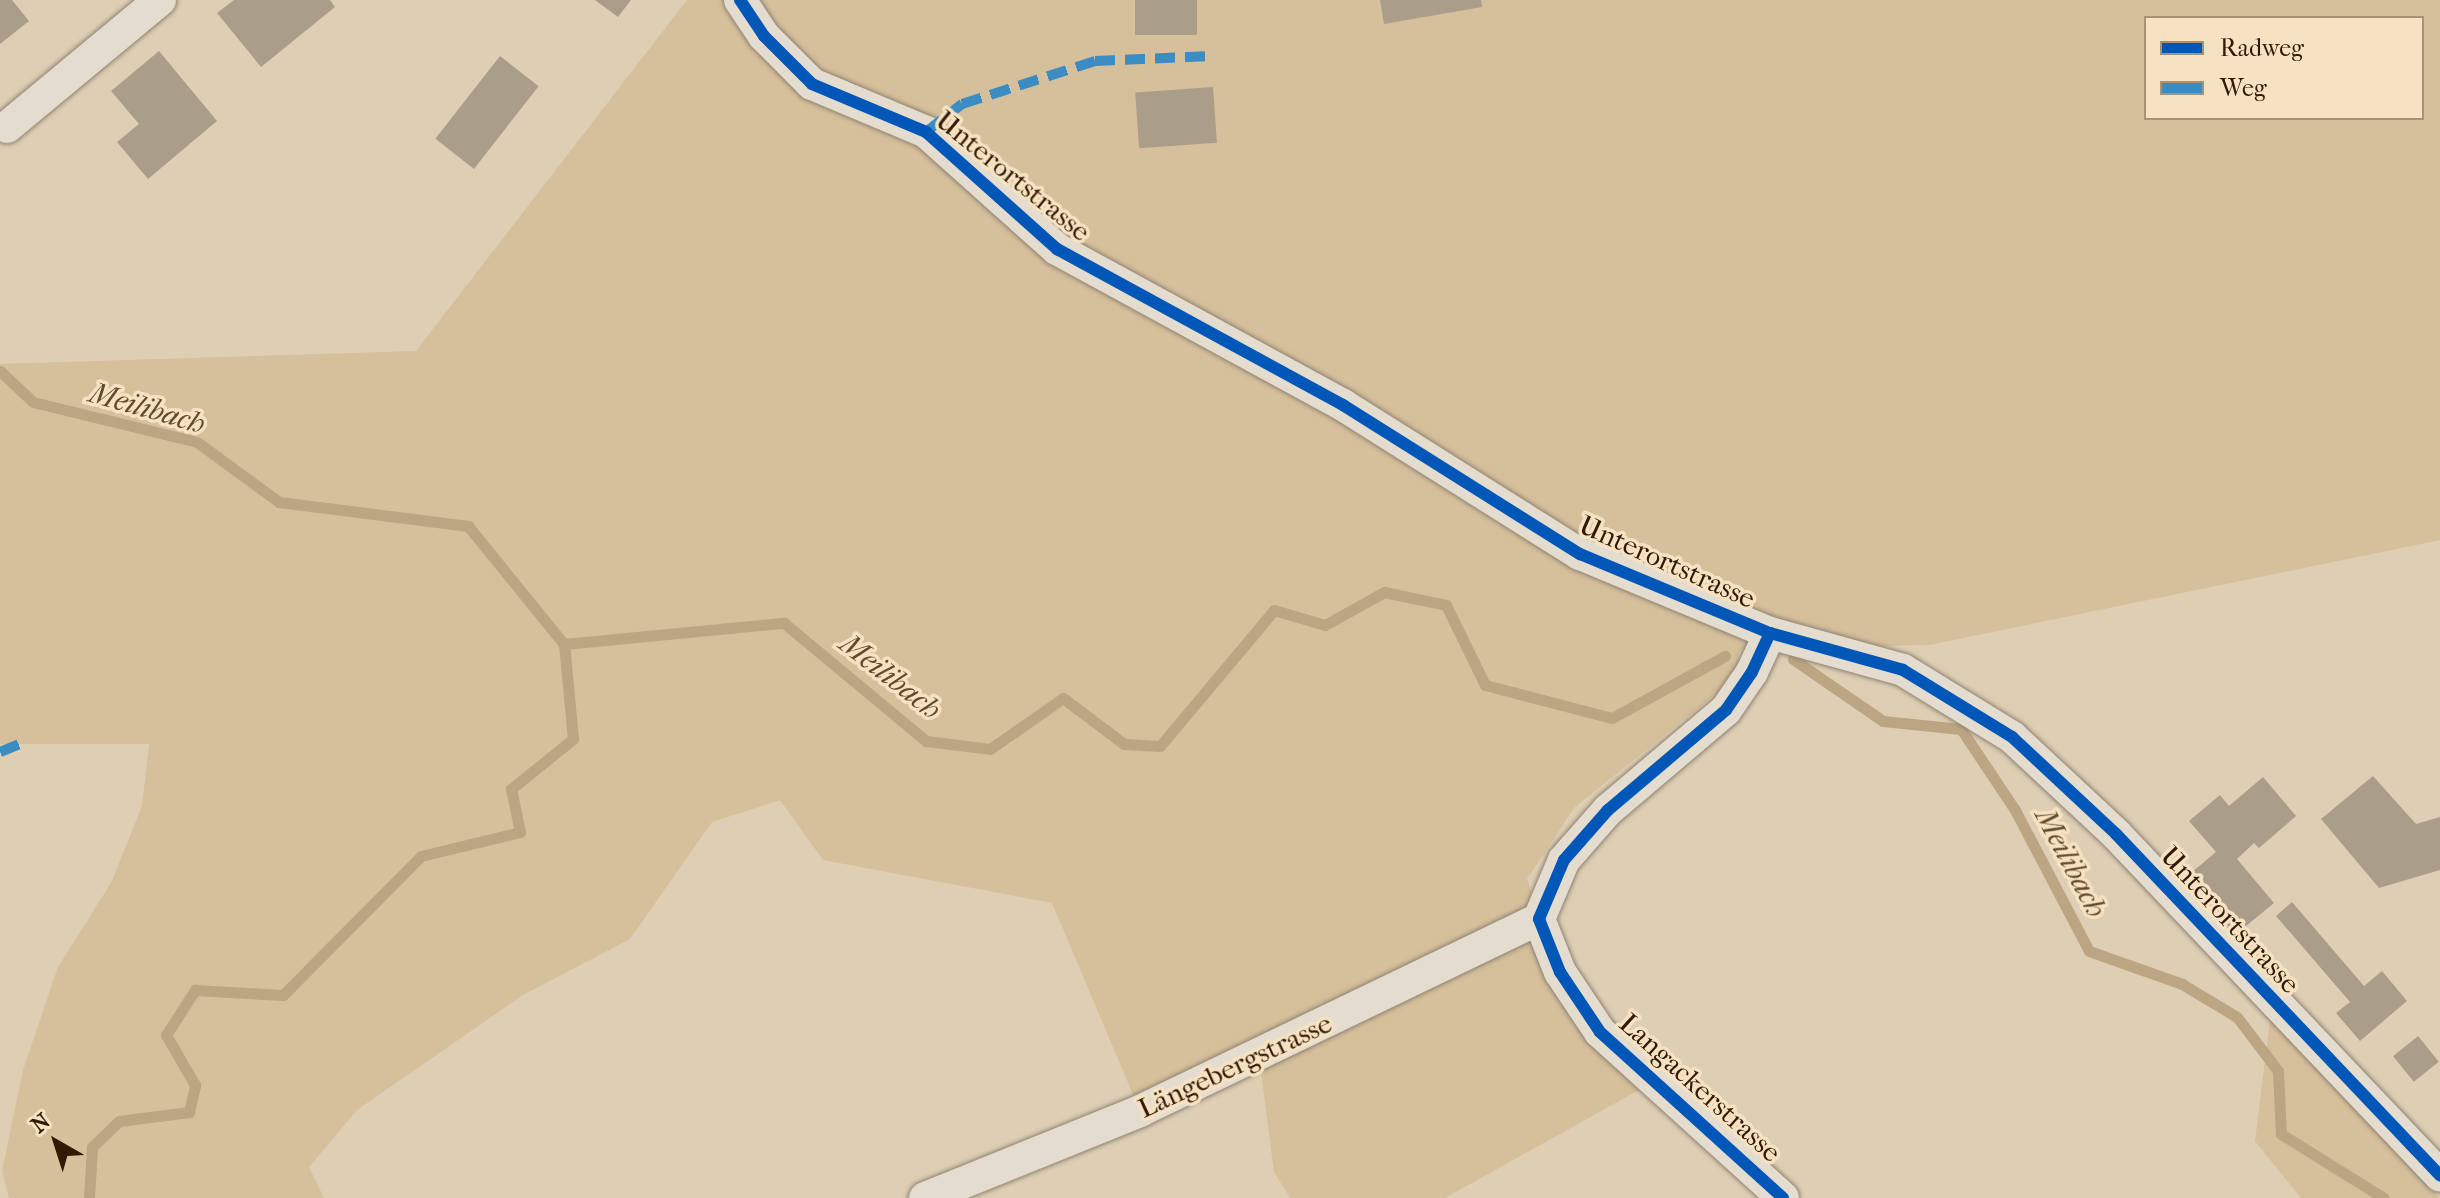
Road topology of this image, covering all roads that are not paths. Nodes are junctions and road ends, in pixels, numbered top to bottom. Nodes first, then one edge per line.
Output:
1 (160, 0) edge
2 (740, 0) edge
3 (7, 127) dead end
4 (1770, 633) junction
5 (1539, 919) junction
6 (2440, 1176) edge
7 (925, 1198) edge
8 (1783, 1198) edge

1 - 3 street
2 - 4 street, Unterortstrasse
4 - 5 street
4 - 6 street, Unterortstrasse
5 - 7 street, Längebergstrasse
5 - 8 street, Langackerstrasse

